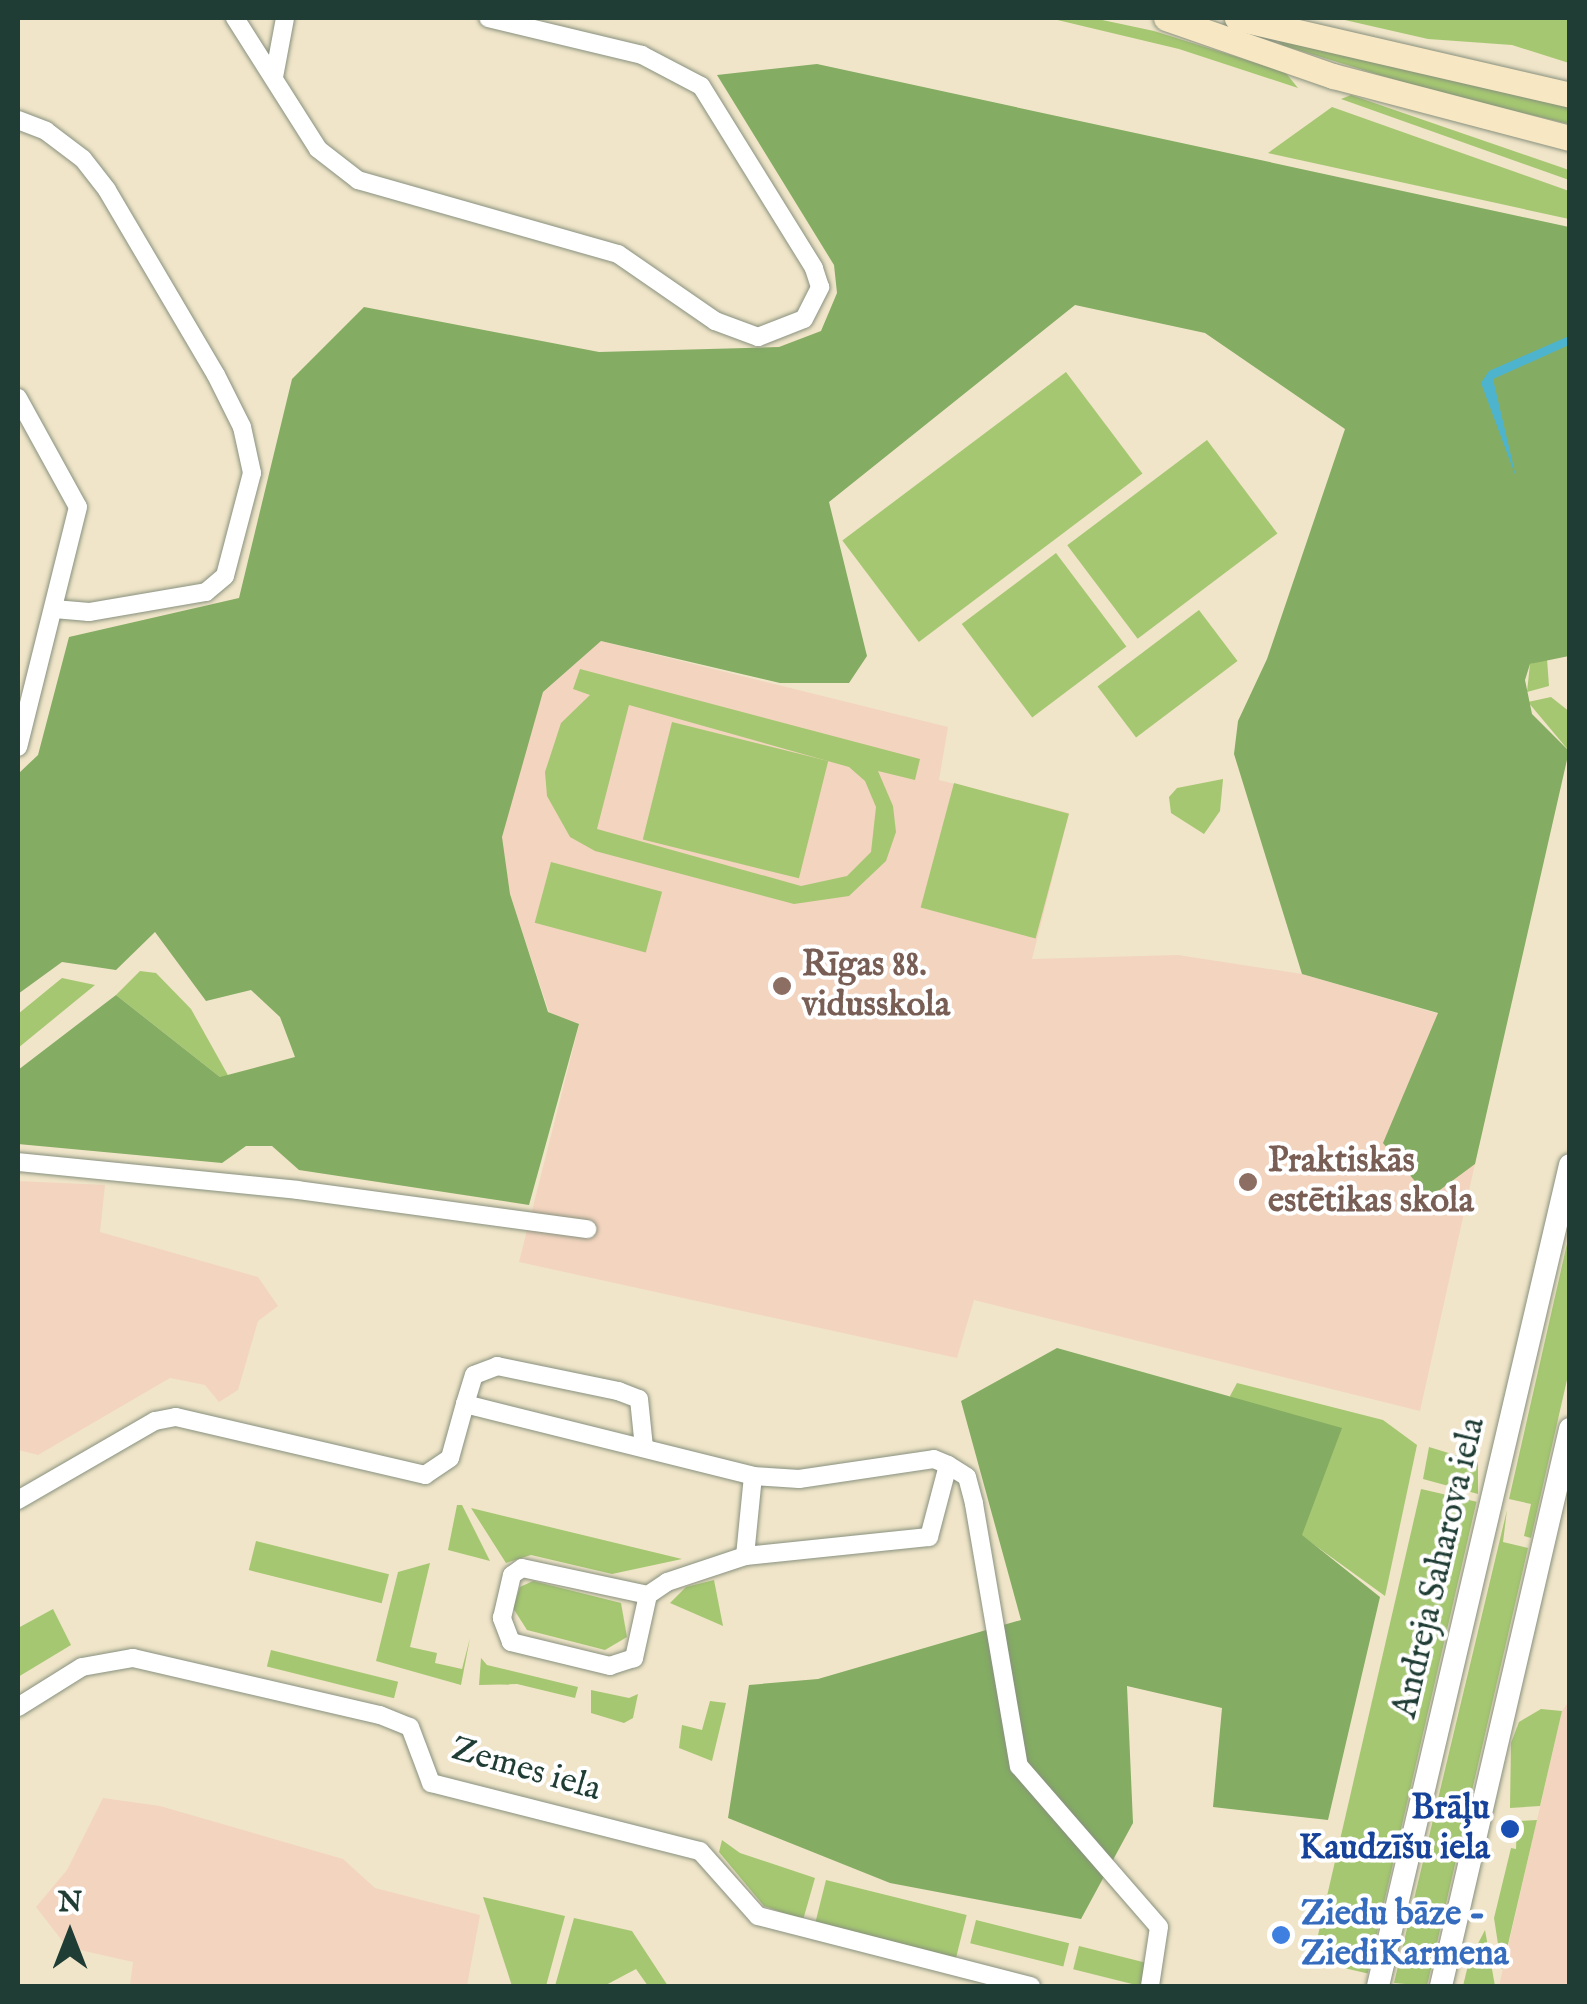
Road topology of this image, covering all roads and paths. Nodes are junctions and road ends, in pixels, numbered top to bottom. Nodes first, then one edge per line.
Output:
1 (235, 18) edge
2 (285, 18) edge
3 (488, 18) edge
4 (1166, 18) edge
5 (1237, 18) edge
6 (274, 77) junction
7 (1570, 95) edge
8 (18, 120) edge
9 (1570, 138) edge
10 (18, 398) edge
11 (57, 609) junction
12 (18, 746) edge
13 (18, 1162) edge
14 (1570, 1166) edge
15 (1570, 1190) edge
16 (1558, 1218) junction
17 (587, 1229) dead end
18 (465, 1404) junction
19 (1570, 1429) edge
20 (644, 1447) junction
21 (948, 1465) junction
22 (753, 1476) junction
23 (1564, 1485) edge
24 (18, 1500) edge
25 (745, 1556) junction
26 (648, 1595) junction
27 (18, 1707) edge
28 (1031, 1986) edge
29 (1150, 1986) edge
30 (1378, 1986) edge
31 (1441, 1986) edge

1 - 6 street
2 - 6 street
3 - 6 street
4 - 9 main road
5 - 7 main road
8 - 11 street
10 - 11 street
11 - 12 street
13 - 17 street
14 - 16 street, Andreja Saharova iela
15 - 16 street
16 - 30 street, Andreja Saharova iela
18 - 20 street
18 - 20 street
18 - 24 street
19 - 23 street
20 - 22 street
21 - 22 street
21 - 25 street
21 - 29 street
22 - 25 street
23 - 31 street
25 - 26 street
26 - 26 street
27 - 28 street, Zemes iela

